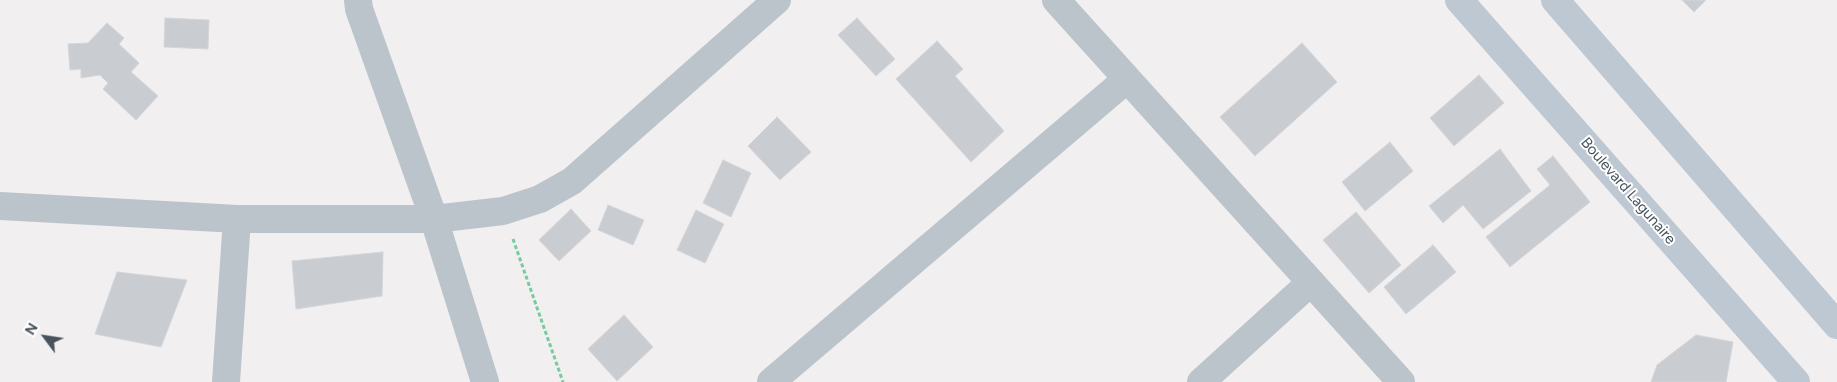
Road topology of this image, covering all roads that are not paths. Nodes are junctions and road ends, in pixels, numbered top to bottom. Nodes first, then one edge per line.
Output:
1 (358, 0) edge
2 (777, 0) edge
3 (1056, 0) edge
4 (1459, 0) edge
5 (1555, 0) edge
6 (1128, 79) junction
7 (0, 206) edge
8 (237, 219) junction
9 (434, 219) junction
10 (1311, 282) junction
11 (1837, 325) edge
12 (226, 382) edge
13 (485, 382) edge
14 (771, 382) edge
15 (1201, 382) edge
16 (1401, 382) edge
17 (1796, 382) edge

1 - 9 street
2 - 9 street
3 - 6 street
4 - 17 main road, Boulevard Lagunaire
5 - 11 main road
6 - 10 street
6 - 14 street
7 - 8 street
8 - 9 street
8 - 12 street
9 - 13 street
10 - 15 street
10 - 16 street

